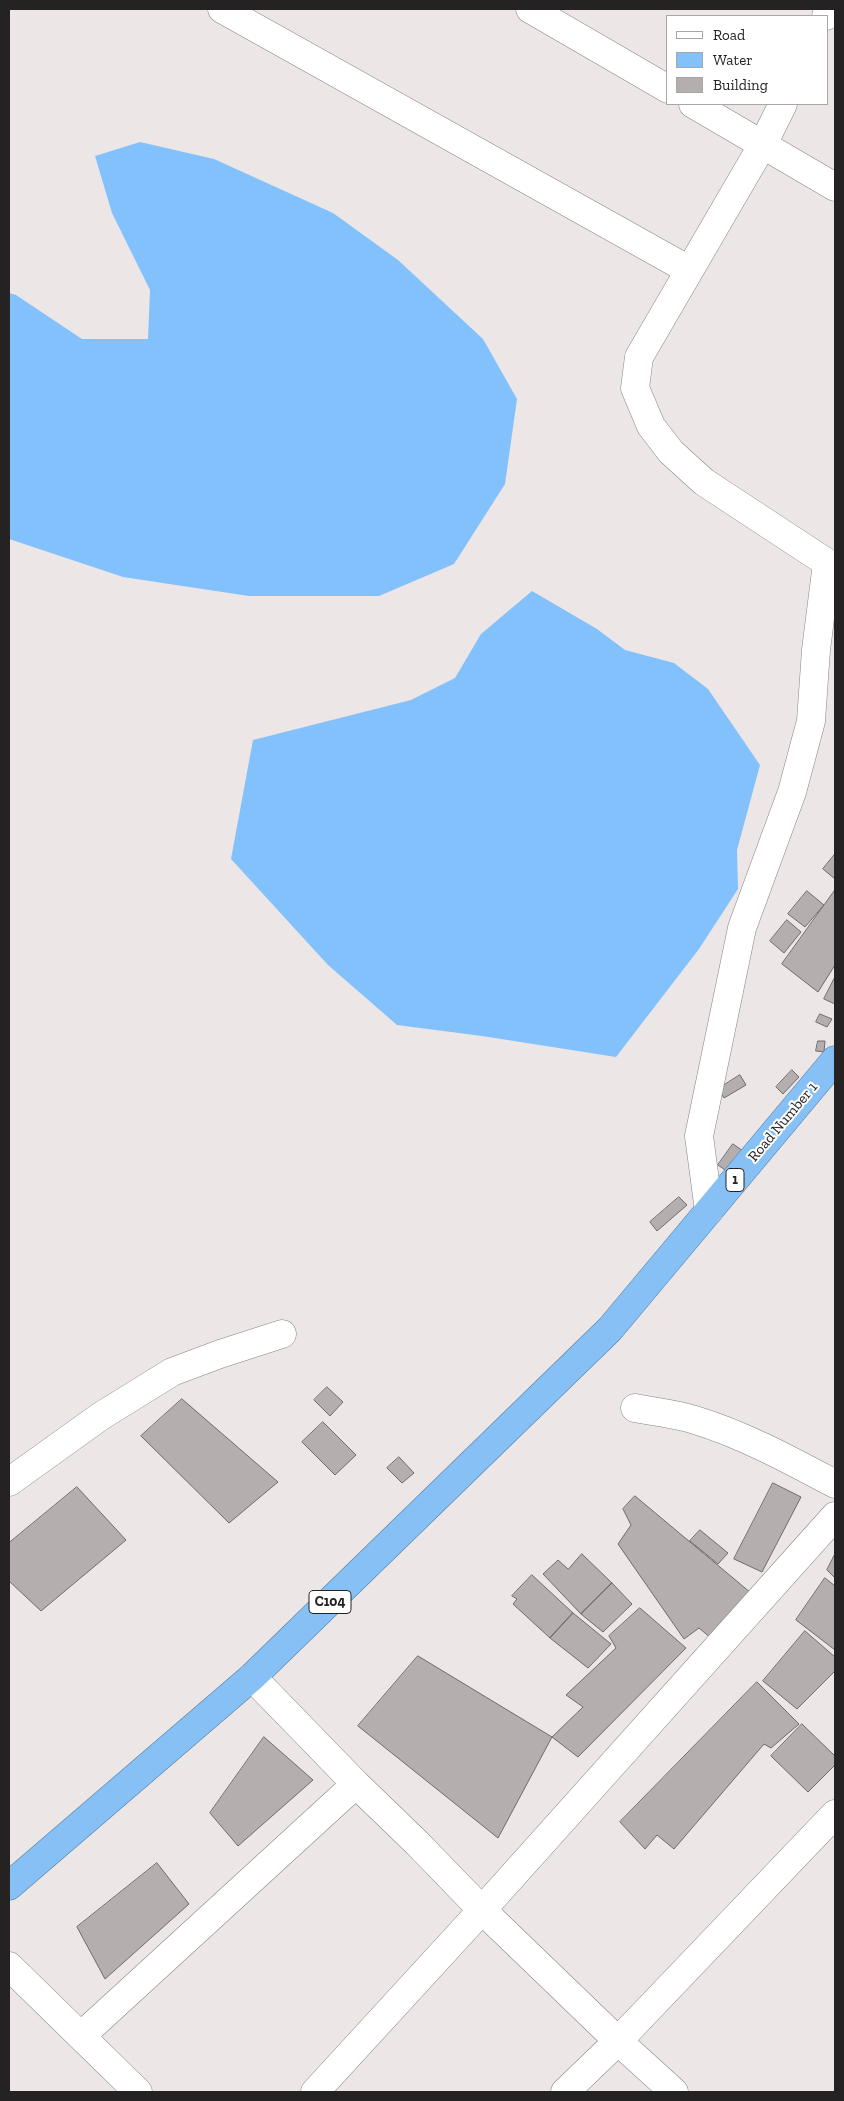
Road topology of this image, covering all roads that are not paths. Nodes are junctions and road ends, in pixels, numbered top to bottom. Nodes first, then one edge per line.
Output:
1 (222, 9) edge
2 (530, 9) edge
3 (666, 88) edge
4 (695, 105) edge
5 (782, 105) edge
6 (763, 144) junction
7 (835, 187) edge
8 (689, 270) junction
9 (831, 565) edge
10 (835, 1060) edge
11 (709, 1210) junction
12 (635, 1300) joint
13 (282, 1334) dead end
14 (635, 1408) dead end
15 (9, 1482) edge
16 (835, 1484) edge
17 (835, 1516) edge
18 (252, 1677) junction
19 (356, 1784) junction
20 (835, 1814) edge
21 (9, 1886) edge
22 (482, 1910) junction
23 (9, 1966) edge
24 (80, 2036) junction
25 (618, 2041) junction
26 (138, 2092) edge
27 (315, 2092) edge
28 (566, 2092) edge
29 (674, 2092) edge

1 - 8 street
2 - 3 street
4 - 6 street
5 - 6 street
6 - 7 street
6 - 8 street
8 - 9 street
9 - 11 street
10 - 11 highway, Road Number 1 / 1
11 - 12 highway, Road Number 1 / 1
12 - 18 highway, C104
13 - 15 street
14 - 16 street
17 - 22 street
18 - 19 street
18 - 21 highway, C104
19 - 22 street
19 - 24 street
20 - 25 street
22 - 25 street
22 - 27 street
23 - 24 street
24 - 26 street
25 - 28 street
25 - 29 street

